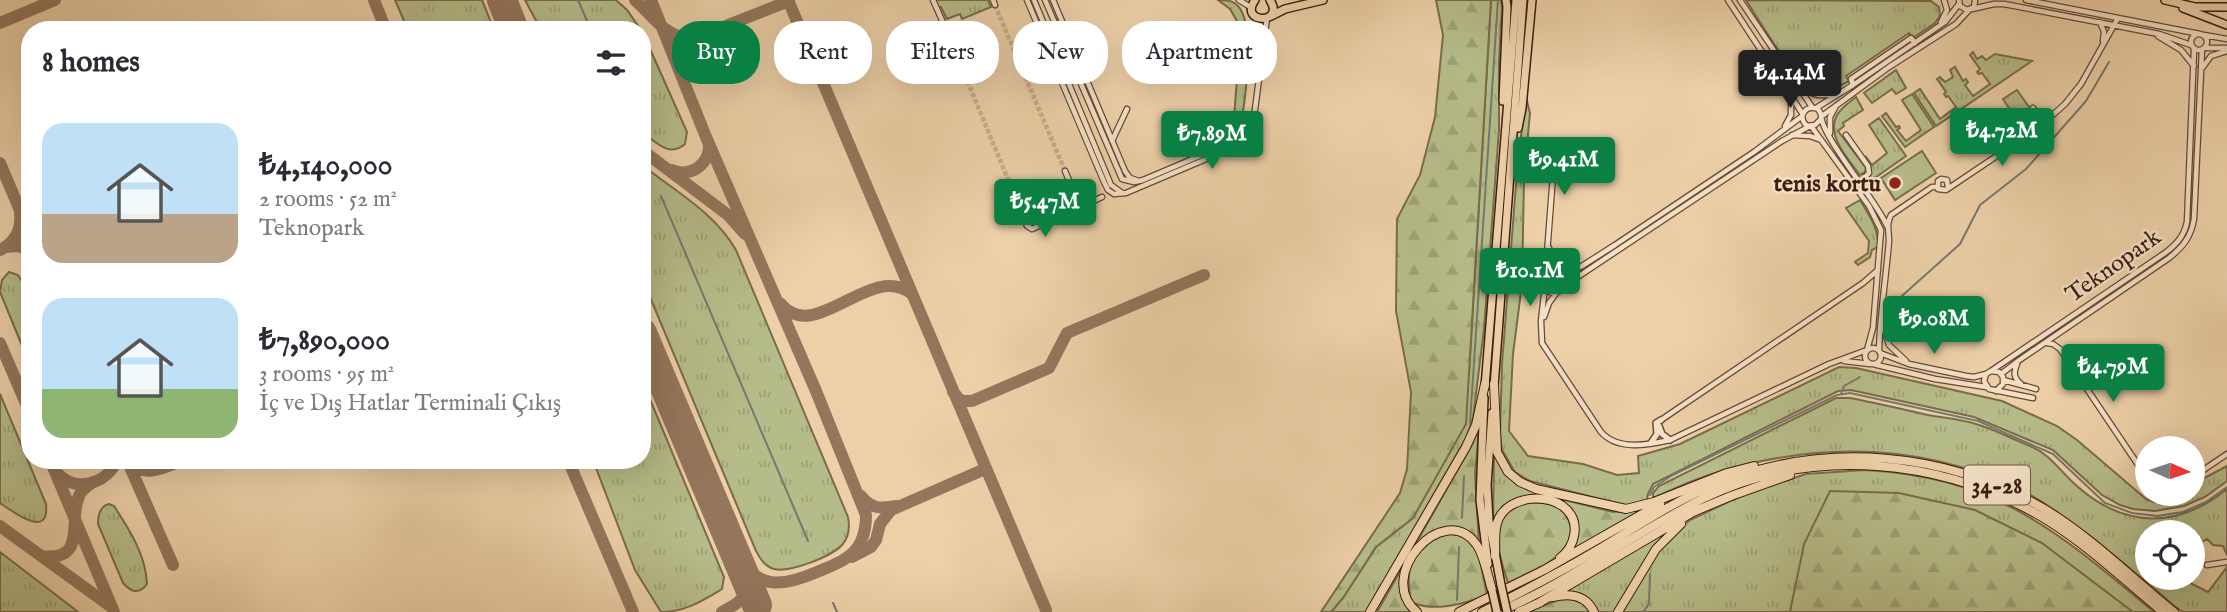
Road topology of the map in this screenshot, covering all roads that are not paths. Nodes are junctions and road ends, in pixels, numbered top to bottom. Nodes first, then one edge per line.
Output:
1 (933, 0) edge
2 (1027, 0) edge
3 (1034, 0) edge
4 (1045, 0) edge
5 (1053, 0) edge
6 (1239, 0) edge
7 (1270, 0) edge
8 (1323, 0) edge
9 (1506, 0) edge
10 (1516, 0) edge
11 (1523, 0) edge
12 (1532, 0) edge
13 (1728, 0) edge
14 (1740, 0) edge
15 (1944, 0) edge
16 (1952, 0) edge
17 (1975, 0) edge
18 (2026, 0) edge
19 (2168, 1) edge
20 (1959, 2) edge
21 (1254, 4) edge
22 (2227, 6) edge
23 (1971, 9) junction
24 (1269, 17) junction
25 (2118, 18) junction
26 (942, 21) tunnel mouth
27 (2100, 22) junction
28 (2115, 25) junction
29 (2227, 25) edge
30 (1938, 26) junction
31 (2151, 32) junction
32 (2201, 34) junction
33 (2227, 39) edge
34 (2103, 43) junction
35 (2193, 47) junction
36 (2204, 49) junction
37 (2227, 49) edge
38 (2194, 66) junction
39 (2201, 71) junction
40 (1795, 82) junction
41 (1788, 91) junction
42 (1844, 91) junction
43 (1845, 98) junction
44 (1814, 108) junction
45 (2033, 108) dead end
46 (1127, 109) dead end
47 (1802, 115) junction
48 (1821, 118) junction
49 (1208, 121) dead end
50 (1253, 121) junction
51 (1794, 122) junction
52 (2042, 124) junction
53 (1811, 126) junction
54 (1784, 129) junction
55 (1799, 131) junction
56 (1791, 135) junction
57 (1846, 135) dead end
58 (1830, 138) junction
59 (1112, 142) junction
60 (1824, 142) junction
61 (1555, 149) dead end
62 (1512, 159) junction
63 (1502, 163) junction
64 (1098, 170) junction
65 (1065, 171) tunnel mouth
66 (1106, 171) junction
67 (1140, 184) junction
68 (1857, 184) junction
69 (1937, 184) junction
70 (1949, 186) junction
71 (1126, 193) junction
72 (1013, 194) tunnel mouth
73 (1102, 197) dead end
74 (1080, 206) junction
75 (1878, 209) junction
76 (1887, 225) junction
77 (1880, 227) junction
78 (1548, 244) junction
79 (1582, 266) junction
80 (1878, 270) junction
81 (1558, 276) junction
82 (1545, 283) junction
83 (1863, 284) junction
84 (1876, 288) junction
85 (1559, 290) junction
86 (1880, 314) junction
87 (1541, 332) junction
88 (2059, 334) junction
89 (2045, 343) junction
90 (2059, 348) junction
91 (1867, 351) junction
92 (1880, 352) junction
93 (1840, 361) junction
94 (2018, 361) junction
95 (1871, 364) junction
96 (1909, 364) junction
97 (1988, 373) junction
98 (2002, 377) junction
99 (1490, 384) junction
100 (1986, 387) junction
101 (2025, 387) junction
102 (2036, 389) dead end
103 (1996, 391) junction
104 (2033, 398) dead end
105 (1661, 420) junction
106 (1670, 440) junction
107 (1651, 443) junction
108 (2226, 456) edge
109 (2135, 460) edge
110 (1782, 465) junction
111 (1806, 469) junction
112 (2205, 469) edge
113 (1690, 488) junction
114 (1731, 496) junction
115 (1495, 556) junction
116 (2227, 562) edge
117 (2207, 565) dead end
118 (1544, 570) junction
119 (1492, 590) junction
120 (1536, 604) junction
121 (1370, 612) edge
122 (1417, 612) edge
123 (1459, 612) edge
124 (1482, 612) edge
125 (1498, 612) edge
126 (1507, 612) edge
127 (1519, 612) edge
128 (1594, 612) edge
129 (1618, 612) edge
130 (2163, 612) edge
131 (2174, 612) edge

1 - 26 street
2 - 64 street
3 - 66 street
4 - 67 street
5 - 59 street
6 - 21 street
7 - 24 highway
8 - 24 highway
9 - 63 highway
10 - 63 highway
11 - 62 highway
12 - 62 highway
13 - 41 street
14 - 40 street
15 - 30 street
16 - 20 street
17 - 23 street
18 - 25 street
19 - 22 highway
19 - 29 highway
20 - 23 street
20 - 30 street
21 - 24 highway
23 - 27 street
23 - 43 street
24 - 50 street
25 - 28 street
25 - 32 street
27 - 28 street
27 - 34 street
28 - 31 street
28 - 34 street
30 - 42 street
31 - 35 street
31 - 38 street
32 - 33 street
32 - 35 street
32 - 36 street, Teknopark
34 - 52 street
35 - 36 street
35 - 38 street, Teknopark
36 - 37 street
36 - 39 street, Teknopark
37 - 39 street
38 - 97 street, Teknopark
39 - 88 street, Teknopark
40 - 42 street
40 - 44 street
41 - 47 street
41 - 54 street
42 - 44 street
43 - 48 street
43 - 58 street
44 - 47 street
44 - 48 street
45 - 52 street
46 - 59 street
47 - 51 street
47 - 53 street
48 - 53 street
48 - 58 street
49 - 50 street
50 - 67 street
51 - 54 street
51 - 55 street
52 - 70 street
53 - 55 street
53 - 60 street
54 - 79 street
55 - 56 street
56 - 60 street
56 - 85 street
57 - 68 street
58 - 68 street
59 - 67 street
60 - 68 street
61 - 78 street
62 - 99 highway
63 - 99 highway
64 - 66 street
64 - 71 street
65 - 74 street
66 - 71 street
67 - 71 street
68 - 75 street
68 - 77 street
69 - 70 street
69 - 70 street
69 - 75 street
69 - 76 street
72 - 74 street
73 - 74 street
75 - 76 street
76 - 77 street
76 - 86 street
77 - 80 street
78 - 79 street
78 - 81 street
78 - 82 street
79 - 81 street
80 - 83 street
80 - 84 street
81 - 82 street
81 - 85 street
82 - 85 street
82 - 87 street
83 - 84 street
83 - 105 street
84 - 91 street
85 - 87 street
86 - 92 street
86 - 96 street
87 - 107 street
88 - 89 street, Teknopark
88 - 90 street, Teknopark
89 - 90 street
89 - 94 street, Teknopark
90 - 109 street
91 - 92 street
91 - 93 street
91 - 95 street
92 - 95 street
92 - 96 street
93 - 95 street
93 - 106 street
94 - 98 street, Teknopark
94 - 101 street
95 - 100 street
96 - 97 street
97 - 98 street
97 - 100 street
98 - 101 street
98 - 103 street, Teknopark
99 - 113 highway
99 - 115 highway
99 - 119 highway
99 - 121 highway
100 - 103 street
101 - 102 street
103 - 104 street
105 - 106 street
105 - 107 street
106 - 107 street
108 - 112 street
110 - 113 highway
110 - 124 highway, 34-28
110 - 131 highway, 34-28
111 - 114 highway
111 - 125 highway, 34-28
111 - 130 highway, 34-28
113 - 118 highway
114 - 120 highway
114 - 129 highway
115 - 118 highway
115 - 126 highway, bridge
116 - 117 street
118 - 123 highway
119 - 122 highway
119 - 125 highway, bridge
120 - 127 highway
120 - 128 highway

